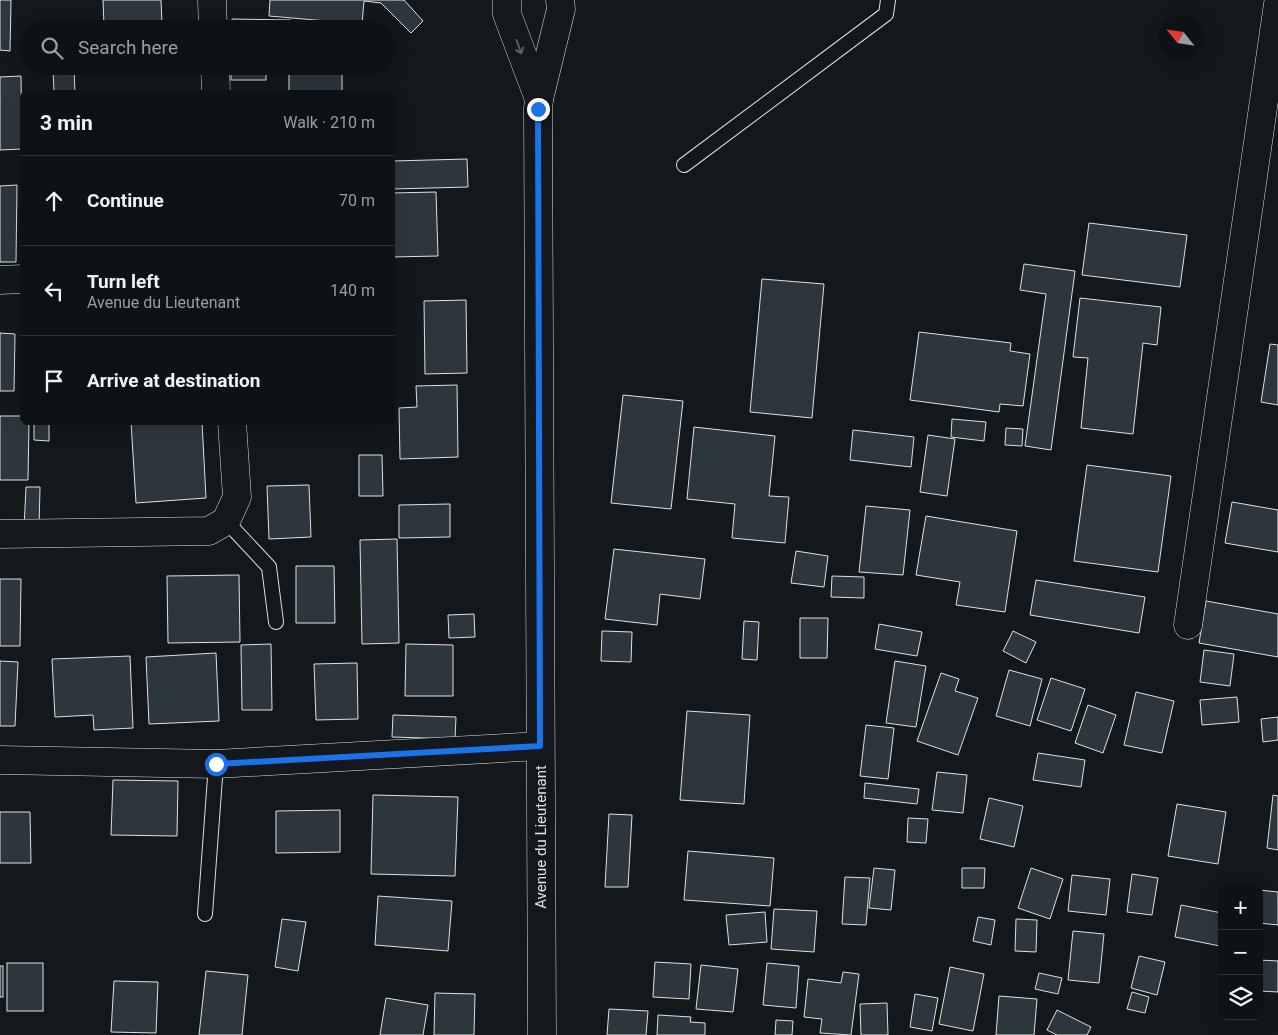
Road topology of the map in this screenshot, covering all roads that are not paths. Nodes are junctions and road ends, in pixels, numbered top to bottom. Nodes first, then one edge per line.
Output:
1 (212, 0) edge
2 (507, 0) edge
3 (560, 0) edge
4 (888, 0) edge
5 (1278, 4) edge
6 (213, 20) edge
7 (215, 75) edge
8 (216, 90) edge
9 (539, 99) junction
10 (684, 165) dead end
11 (20, 279) edge
12 (0, 280) edge
13 (232, 425) edge
14 (226, 521) junction
15 (0, 534) edge
16 (276, 622) dead end
17 (1188, 625) dead end
18 (540, 746) junction
19 (0, 760) edge
20 (216, 764) junction
21 (206, 914) dead end
22 (542, 1035) edge

1 - 6 street
2 -> 9 street, Avenue du Lieutenant
3 - 9 street, Avenue du Lieutenant
4 - 10 lane
5 - 17 street
7 - 8 street
9 - 18 street, Avenue du Lieutenant
11 - 12 street
13 - 14 street
14 - 15 street
14 - 16 lane
18 - 20 street
18 - 22 street, Avenue du Lieutenant
19 - 20 street
20 - 21 lane

